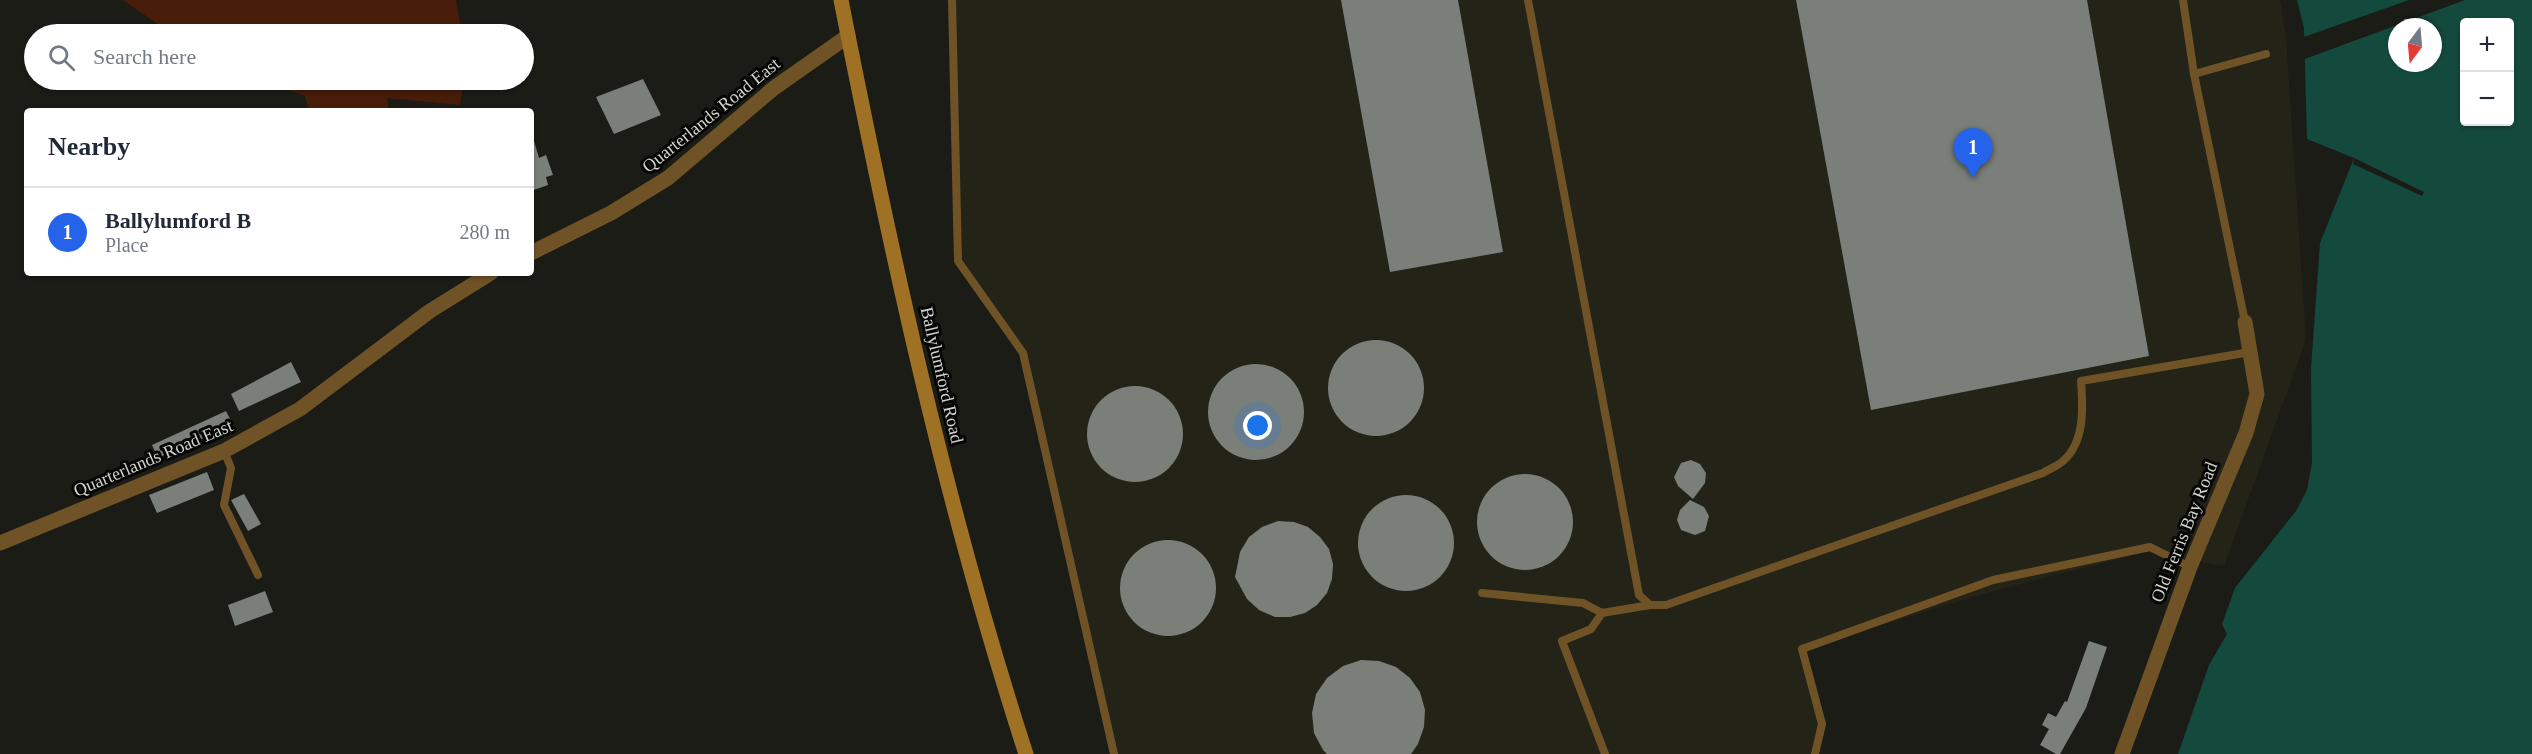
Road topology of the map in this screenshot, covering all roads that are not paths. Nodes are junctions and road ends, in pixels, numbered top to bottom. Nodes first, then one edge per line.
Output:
1 (841, 0) edge
2 (952, 0) edge
3 (1528, 0) edge
4 (2183, 0) edge
5 (848, 36) junction
6 (2266, 54) dead end
7 (2194, 74) junction
8 (534, 252) edge
9 (486, 276) edge
10 (2245, 322) joint
11 (2250, 352) junction
12 (224, 451) junction
13 (0, 543) edge
14 (2190, 567) junction
15 (258, 575) dead end
16 (1482, 593) dead end
17 (1650, 605) junction
18 (1602, 613) junction
19 (1026, 754) edge
20 (1114, 754) edge
21 (1605, 754) edge
22 (1815, 754) edge
23 (2122, 754) edge

1 - 5 main road, Ballylumford Road
2 - 20 lane
3 - 17 lane
4 - 7 lane
5 - 8 street, Quarterlands Road East
5 - 19 main road, Ballylumford Road
6 - 7 lane
7 - 10 lane
9 - 12 street, Quarterlands Road East
10 - 11 street, Old Ferris Bay Road
11 - 14 street, Old Ferris Bay Road
11 - 17 lane
12 - 13 street, Quarterlands Road East
12 - 15 lane
14 - 22 lane
14 - 23 street, Old Ferris Bay Road
16 - 18 lane
17 - 18 lane
18 - 21 lane

